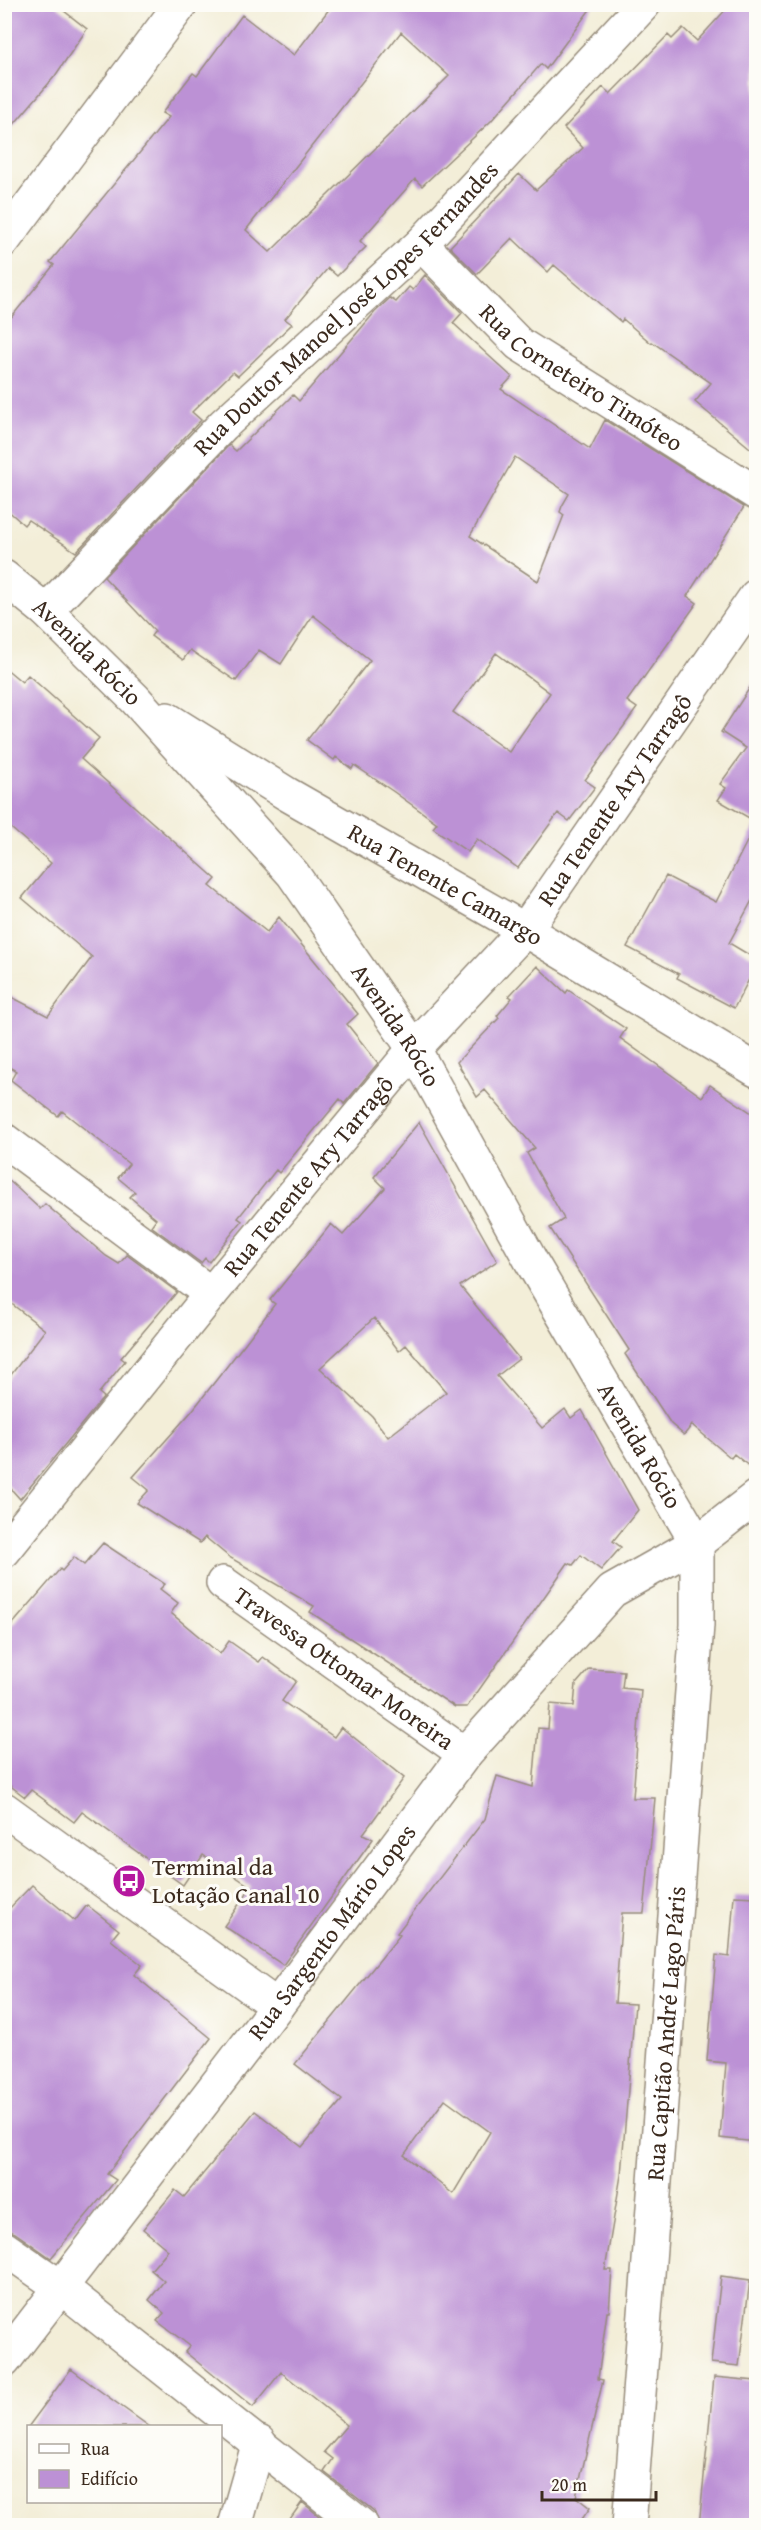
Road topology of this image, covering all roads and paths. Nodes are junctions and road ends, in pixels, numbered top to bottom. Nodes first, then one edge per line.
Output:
1 (181, 4) edge
2 (644, 4) edge
3 (4, 240) edge
4 (421, 244) junction
5 (756, 493) edge
6 (5, 579) edge
7 (756, 596) edge
8 (46, 611) junction
9 (135, 699) junction
10 (525, 930) junction
11 (414, 1049) junction
12 (756, 1070) edge
13 (4, 1140) edge
14 (211, 1294) junction
15 (756, 1497) edge
16 (697, 1544) junction
17 (4, 1551) edge
18 (223, 1582) dead end
19 (465, 1754) junction
20 (4, 1809) edge
21 (277, 2006) junction
22 (4, 2248) edge
23 (62, 2289) junction
24 (4, 2361) edge
25 (258, 2442) junction
26 (235, 2526) edge
27 (362, 2526) edge
28 (629, 2526) edge

1 - 3 street
2 - 4 street, Rua Doutor Manoel José Lopes Fernandes
4 - 5 street, Rua Corneteiro Timóteo
4 - 8 street, Rua Doutor Manoel José Lopes Fernandes
6 - 8 street, Avenida Rócio
7 - 10 street, Rua Tenente Ary Tarragô
8 - 9 street, Avenida Rócio
9 - 10 street, Rua Tenente Camargo
9 - 11 street, Avenida Rócio
10 - 11 street, Rua Tenente Ary Tarragô
10 - 12 street, Rua Tenente Camargo
11 - 14 street, Rua Tenente Ary Tarragô
11 - 16 street, Avenida Rócio
13 - 14 street
14 - 17 street, Rua Tenente Ary Tarragô
15 - 16 street, Rua Sargento Mário Lopes
16 - 19 street, Rua Sargento Mário Lopes
16 - 28 street, Rua Capitão André Lago Páris
18 - 19 street, Travessa Ottomar Moreira
19 - 21 street, Rua Sargento Mário Lopes
20 - 21 street
21 - 23 street, Rua Sargento Mário Lopes
22 - 23 street
23 - 24 street, Rua Sargento Mário Lopes
23 - 25 street
25 - 26 street
25 - 27 street

